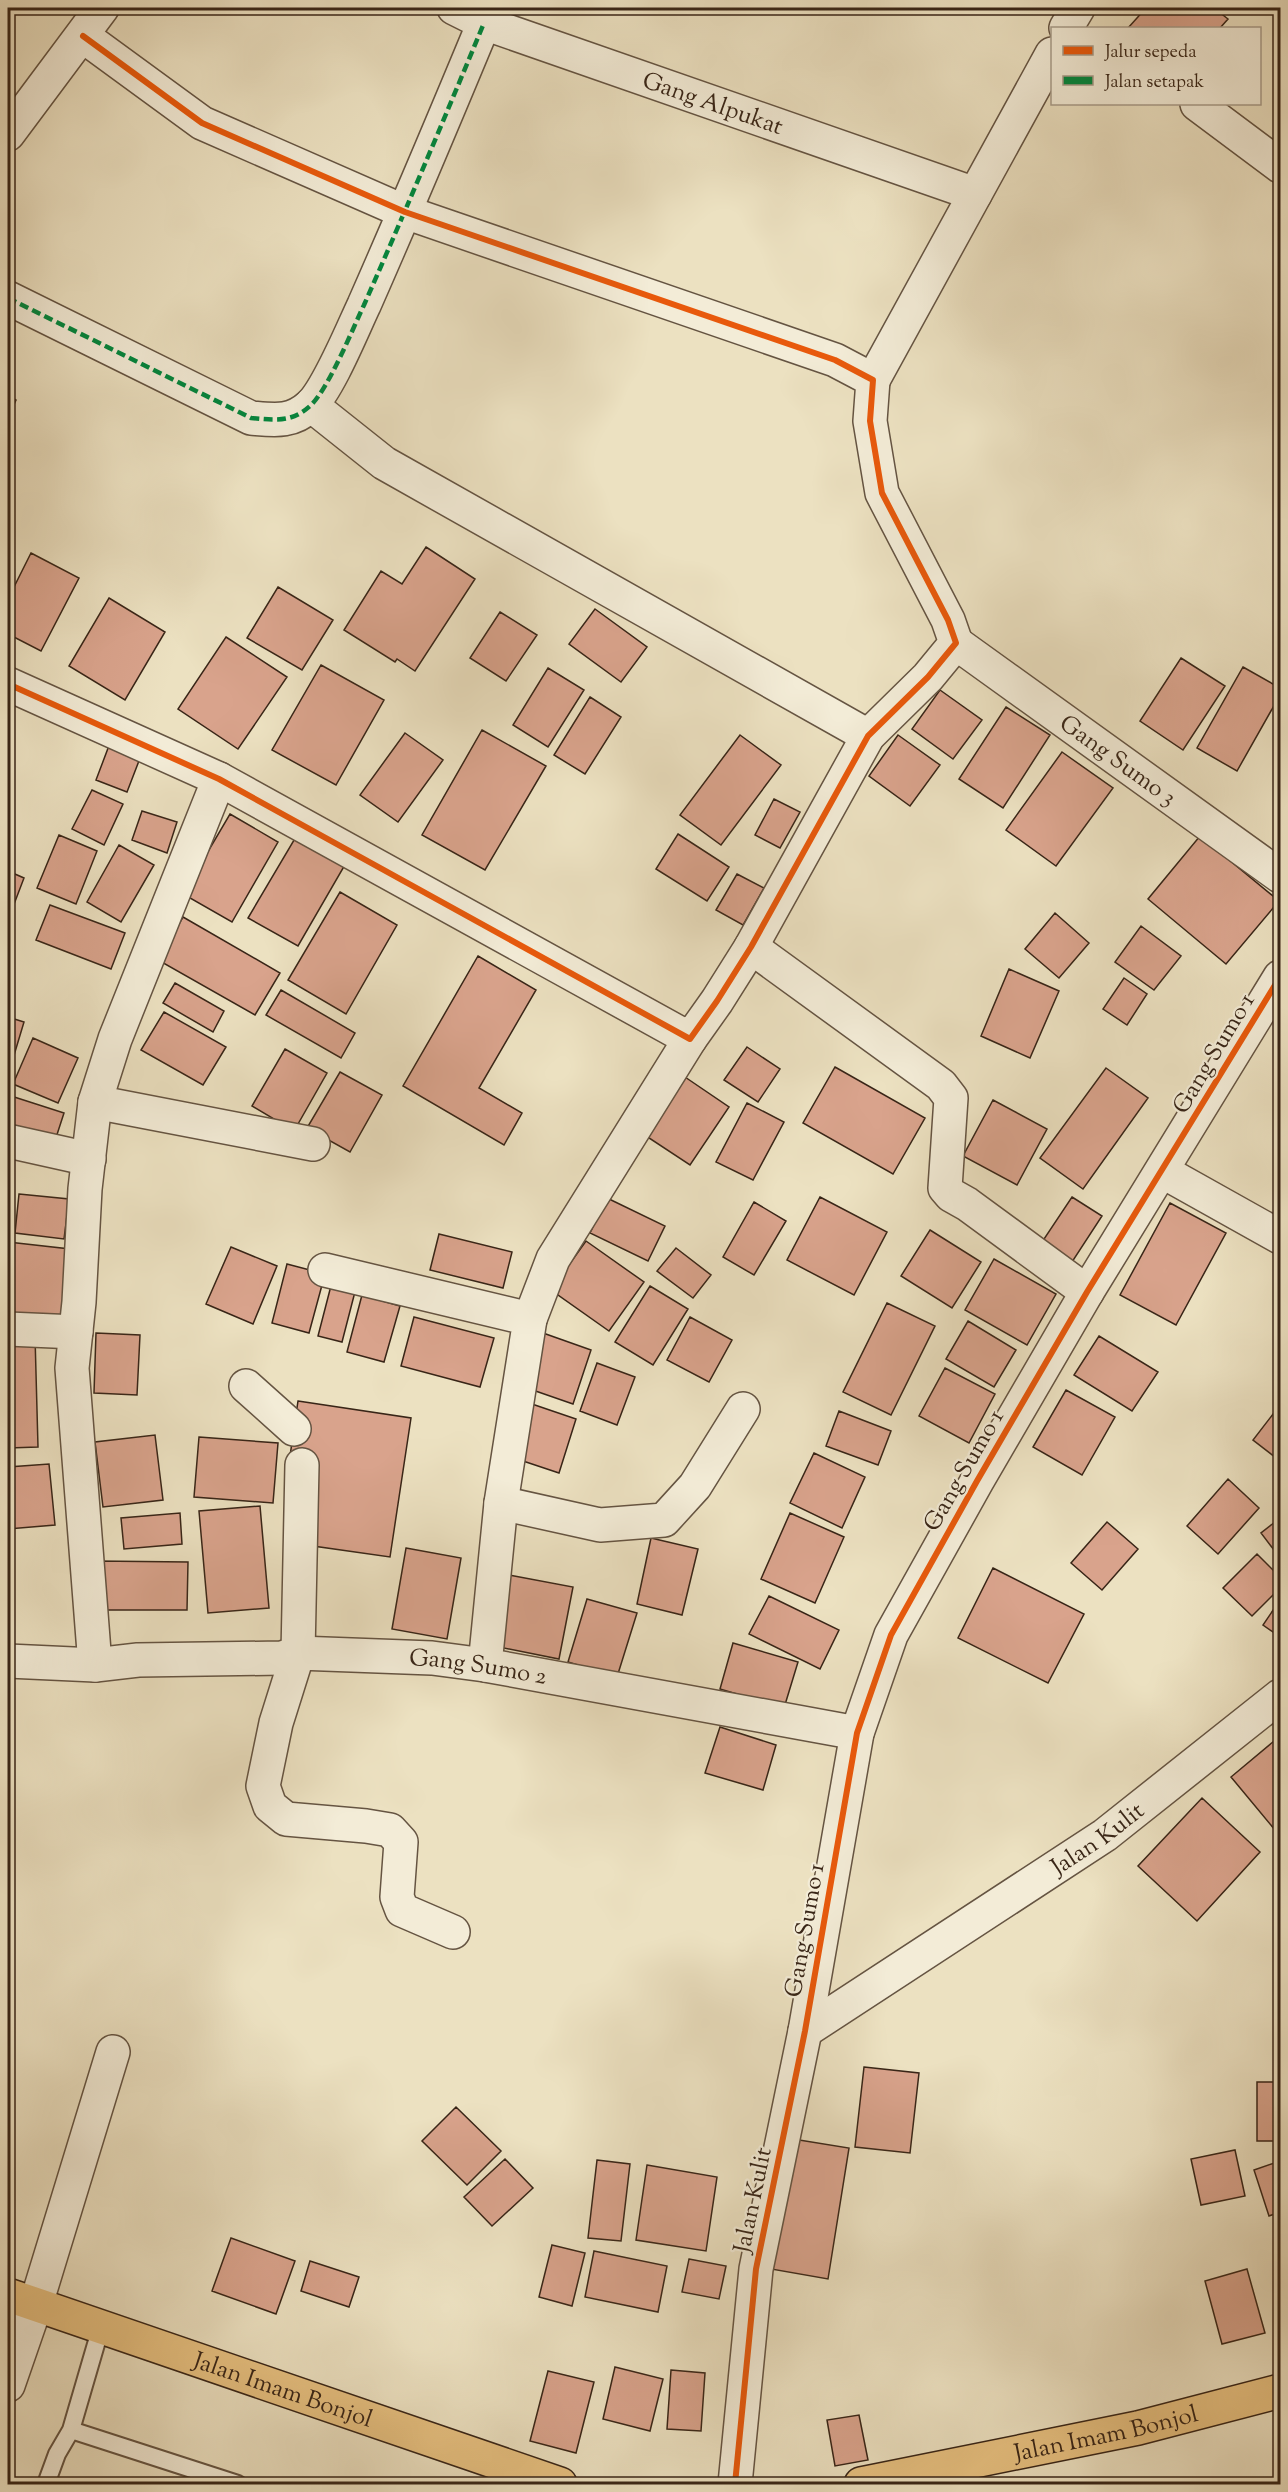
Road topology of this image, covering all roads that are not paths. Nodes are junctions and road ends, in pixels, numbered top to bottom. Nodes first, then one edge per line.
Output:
1 (102, 8) edge
2 (454, 8) edge
3 (484, 23) junction
4 (83, 36) junction
5 (1051, 58) edge
6 (1198, 105) edge
7 (8, 134) edge
8 (1281, 166) edge
9 (975, 194) junction
10 (405, 212) junction
11 (8, 298) edge
12 (873, 380) junction
13 (311, 405) junction
14 (956, 643) junction
15 (8, 684) edge
16 (868, 736) junction
17 (219, 779) junction
18 (1281, 876) edge
19 (750, 947) junction
20 (1281, 977) edge
21 (690, 1039) junction
22 (95, 1102) junction
23 (8, 1141) edge
24 (313, 1144) dead end
25 (89, 1160) junction
26 (1162, 1171) junction
27 (1281, 1237) edge
28 (325, 1270) dead end
29 (1087, 1292) junction
30 (530, 1319) junction
31 (8, 1329) edge
32 (76, 1332) junction
33 (246, 1386) dead end
34 (743, 1409) dead end
35 (294, 1429) dead end
36 (302, 1465) dead end
37 (501, 1503) junction
38 (298, 1653) junction
39 (8, 1661) edge
40 (95, 1665) junction
41 (485, 1665) junction
42 (1281, 1696) edge
43 (856, 1733) junction
44 (453, 1932) dead end
45 (805, 2031) junction
46 (113, 2052) dead end
47 (22, 2300) edge
48 (101, 2327) junction
49 (8, 2385) edge
50 (1278, 2392) edge
51 (71, 2430) junction
52 (46, 2484) edge
53 (238, 2484) edge
54 (560, 2484) edge
55 (735, 2484) edge
56 (861, 2484) edge

1 - 4 street
2 - 3 street, Gang Alpukat
3 - 9 street, Gang Alpukat
3 - 10 street
4 - 7 street
4 - 10 street
5 - 9 street
6 - 8 street
9 - 12 street
10 - 12 street
10 - 13 street
11 - 13 street
12 - 14 street
13 - 16 street
14 - 16 street
14 - 18 street, Gang Sumo 3
15 - 17 street
16 - 19 street
17 - 21 street
17 - 22 street
19 - 21 street
19 - 29 street
20 - 26 street, Gang Sumo 1
21 - 30 street
22 - 24 street
22 - 25 street
23 - 25 street
25 - 32 street
26 - 27 street
26 - 29 street, Gang Sumo 1
28 - 30 street
29 - 43 street, Gang Sumo 1
30 - 37 street
31 - 32 street
32 - 40 street
33 - 35 street
34 - 37 street
36 - 38 street
37 - 41 street
38 - 40 street, Gang Sumo 2
38 - 41 street, Gang Sumo 2
38 - 44 street
39 - 40 street, Gang Sumo 2
41 - 43 street, Gang Sumo 2
42 - 45 street, Jalan Kulit
43 - 45 street, Gang Sumo 1
45 - 55 street, Jalan Kulit
46 - 47 street
47 - 48 highway, Jalan Imam Bonjol
47 - 49 street
48 - 51 lane
48 - 54 highway, Jalan Imam Bonjol
50 - 56 highway, Jalan Imam Bonjol
51 - 52 lane
51 - 53 lane

